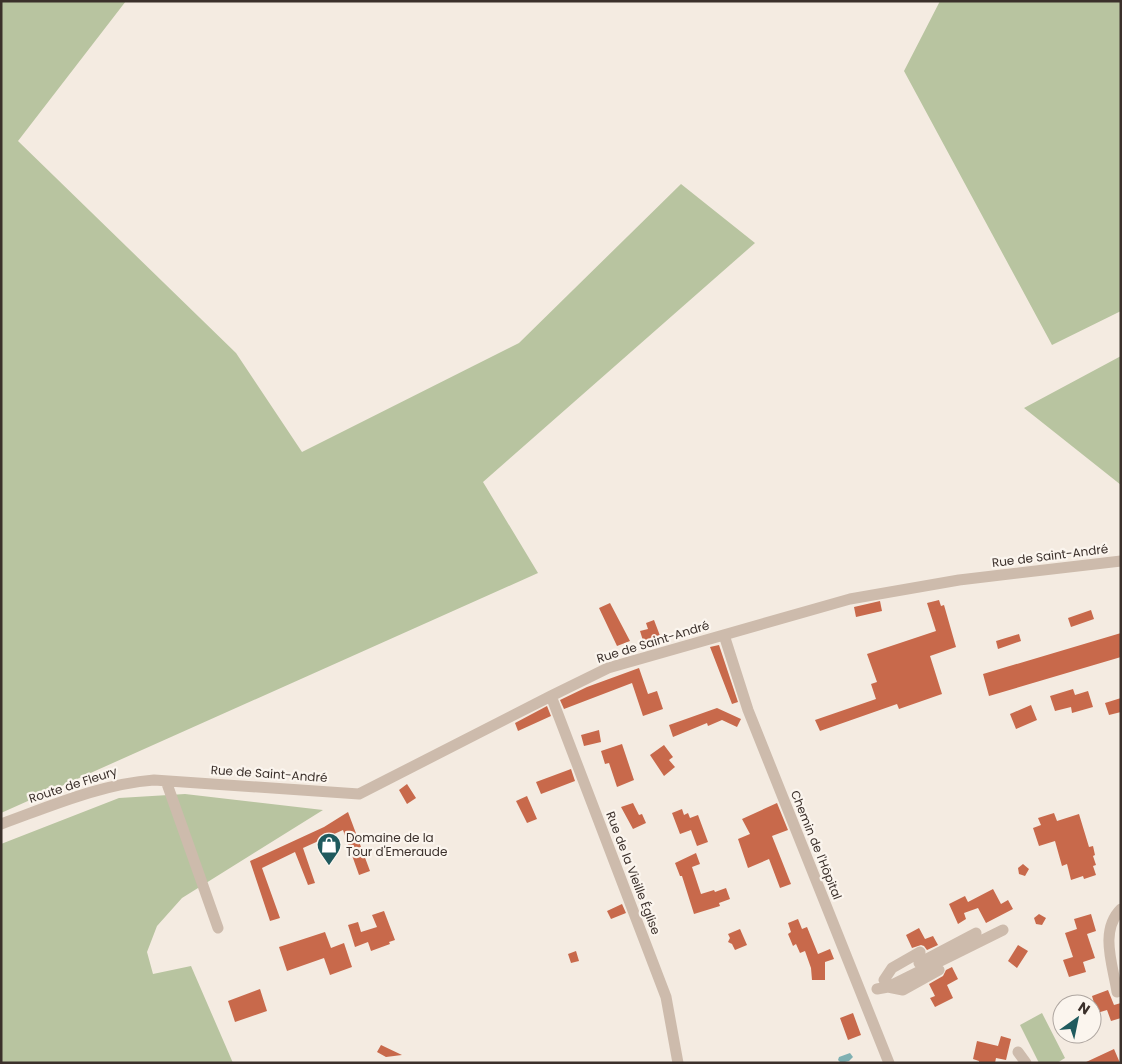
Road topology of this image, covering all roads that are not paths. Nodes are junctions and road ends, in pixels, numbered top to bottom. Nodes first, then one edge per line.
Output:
1 (1121, 561) edge
2 (724, 635) junction
3 (551, 696) junction
4 (160, 780) junction
5 (1, 824) edge
6 (1121, 909) edge
7 (218, 928) dead end
8 (1003, 930) dead end
9 (976, 933) dead end
10 (920, 952) dead end
11 (939, 970) dead end
12 (883, 985) junction
13 (1117, 992) dead end
14 (862, 996) junction
15 (1018, 1052) dead end
16 (678, 1063) edge
17 (890, 1063) edge
18 (1026, 1063) edge

1 - 2 street, Rue de Saint-André
2 - 3 street, Rue de Saint-André
2 - 14 street, Chemin de l'Hôpital
3 - 4 street, Rue de Saint-André
3 - 16 street, Rue de la Vieille Église
4 - 5 street, Route de Fleury
4 - 7 street
6 - 13 street
8 - 12 street
9 - 12 street
10 - 12 street
11 - 12 street
12 - 14 street
14 - 17 street, Chemin de l'Hôpital
15 - 18 street

